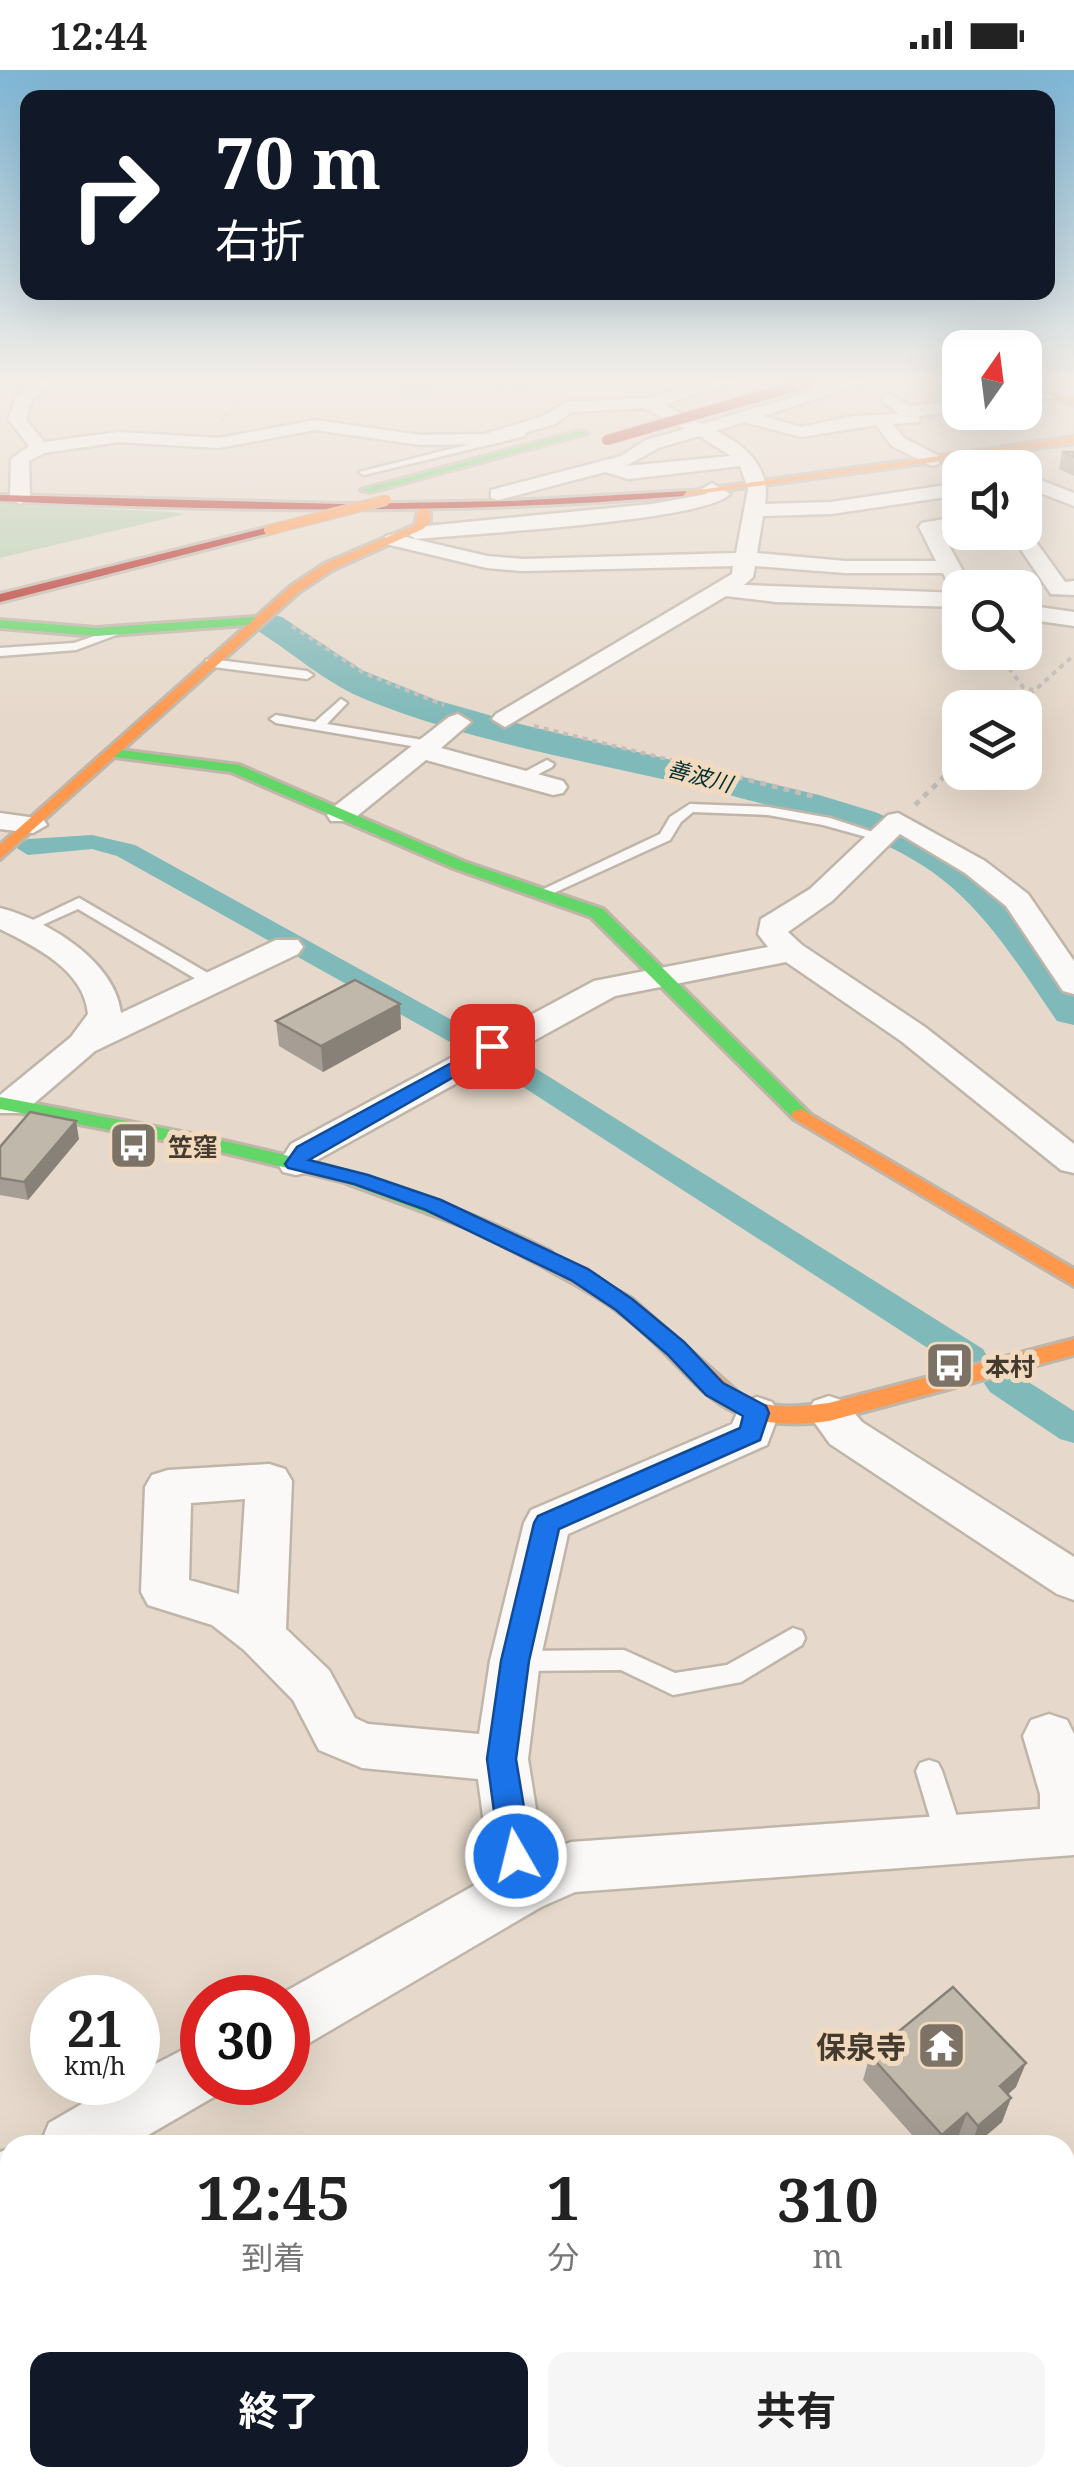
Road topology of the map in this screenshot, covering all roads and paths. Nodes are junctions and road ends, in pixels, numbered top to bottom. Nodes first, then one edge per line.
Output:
1 (350, 495) edge
2 (405, 495) edge
3 (654, 495) edge
4 (719, 495) edge
5 (756, 495) edge
6 (939, 495) edge
7 (10, 498) edge
8 (1074, 502) edge
9 (424, 510) junction
10 (755, 510) junction
11 (1042, 510) edge
12 (834, 523) junction
13 (942, 525) edge
14 (401, 537) junction
15 (1032, 550) edge
16 (748, 559) junction
17 (948, 566) junction
18 (845, 567) junction
19 (951, 570) edge
20 (1074, 588) edge
21 (726, 589) junction
22 (3, 592) edge
23 (896, 600) junction
24 (942, 600) edge
25 (1042, 614) edge
26 (260, 618) junction
27 (1074, 619) edge
28 (863, 621) dead end
29 (3, 626) edge
30 (115, 632) junction
31 (0, 652) edge
32 (1074, 655) edge
33 (210, 663) junction
34 (1010, 670) edge
35 (306, 674) dead end
36 (1033, 690) joint
37 (341, 702) dead end
38 (276, 719) dead end
39 (505, 719) junction
40 (458, 722) dead end
41 (318, 726) junction
42 (425, 748) junction
43 (112, 753) junction
44 (550, 775) dead end
45 (942, 778) edge
46 (821, 798) dead end
47 (341, 816) junction
48 (0, 821) edge
49 (33, 825) junction
50 (890, 829) junction
51 (0, 854) edge
52 (540, 894) junction
53 (12, 922) edge
54 (287, 947) dead end
55 (791, 952) junction
56 (659, 976) junction
57 (212, 982) junction
58 (1074, 984) edge
59 (83, 1044) junction
60 (5, 1104) edge
61 (1074, 1162) edge
62 (296, 1164) junction
63 (1074, 1279) edge
64 (1074, 1348) edge
65 (829, 1412) junction
66 (757, 1413) junction
67 (1074, 1582) edge
68 (262, 1636) dead end
69 (793, 1638) dead end
70 (515, 1661) junction
71 (1048, 1736) dead end
72 (502, 1759) junction
73 (929, 1771) dead end
74 (1070, 1830) edge
75 (950, 1838) junction
76 (521, 1889) junction
77 (310, 2009) edge
78 (180, 2084) edge
79 (98, 2135) edge

1 - 22 main road
2 - 22 main road, bridge
3 - 9 main road
4 - 14 street
5 - 10 street
6 - 12 street
7 - 9 main road
8 - 11 street
9 - 14 main road
10 - 12 street
10 - 16 street
12 - 18 street
13 - 17 street
14 - 16 street
14 - 26 main road
15 - 20 street
16 - 18 street
16 - 21 street
17 - 18 street
17 - 19 street
21 - 23 street
21 - 39 street
23 - 24 street
23 - 28 street
25 - 27 street
26 - 30 main road
26 - 33 main road
26 - 39 path
29 - 30 main road
30 - 31 lane
32 - 36 path
33 - 35 lane
33 - 43 main road
34 - 36 path
37 - 41 lane
38 - 41 lane
39 - 46 path
40 - 42 street
41 - 42 lane
42 - 44 street
42 - 47 street
43 - 47 main road
43 - 49 main road
45 - 50 path
47 - 52 main road
48 - 49 street
49 - 51 main road
50 - 52 lane
50 - 55 street
50 - 58 street
52 - 56 main road
53 - 57 lane
53 - 59 street
54 - 57 street
55 - 56 street
55 - 61 street
56 - 62 street
56 - 63 main road
57 - 59 street
59 - 60 street
60 - 62 main road
62 - 66 main road
64 - 65 main road
65 - 66 main road
65 - 67 street
66 - 70 street
68 - 72 street
69 - 70 lane
70 - 72 street
71 - 74 street
72 - 76 street
73 - 75 lane
74 - 75 street
75 - 76 street
76 - 77 street
78 - 79 street

